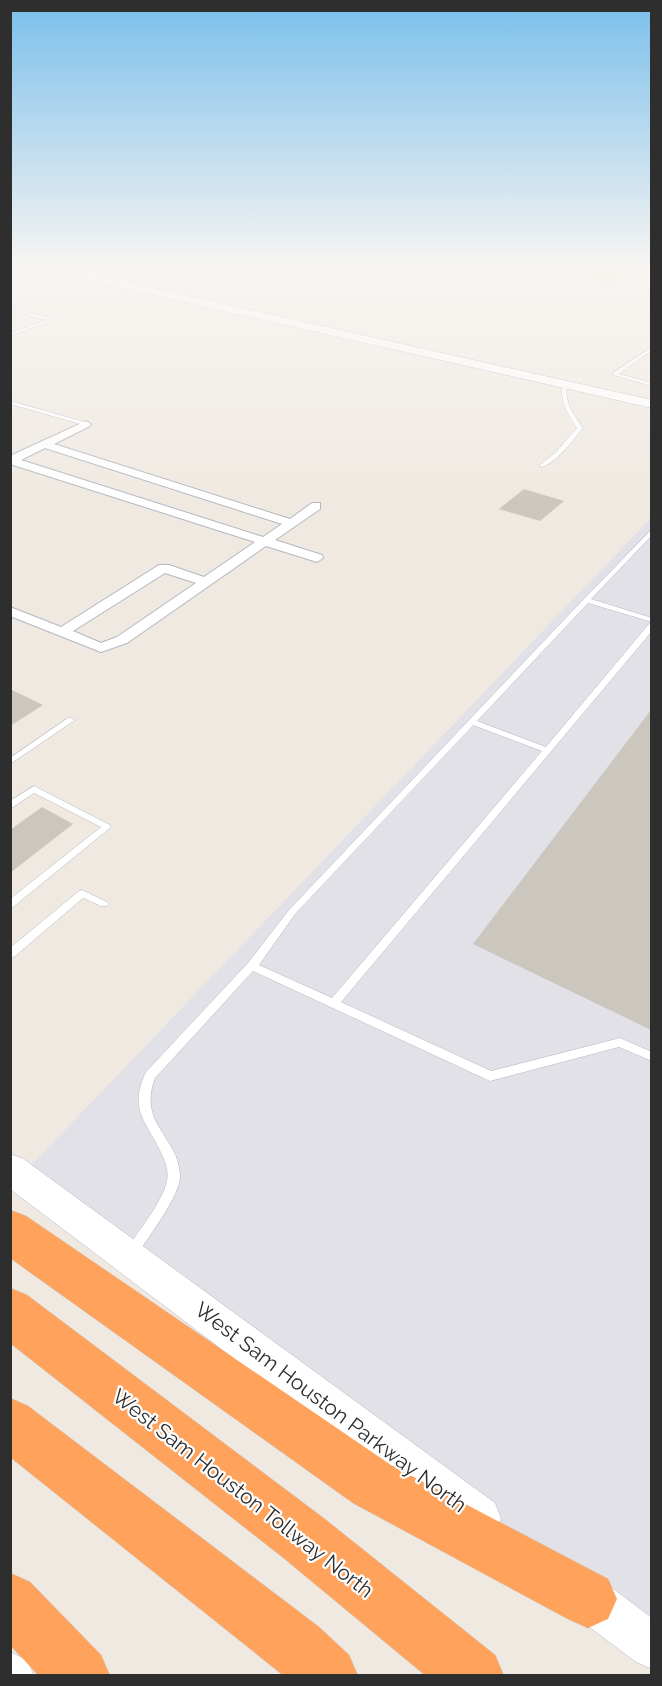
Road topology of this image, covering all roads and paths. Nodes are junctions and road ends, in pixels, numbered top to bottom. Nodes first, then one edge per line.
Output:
1 (399, 347) edge
2 (651, 348) edge
3 (565, 384) junction
4 (651, 386) edge
5 (10, 402) edge
6 (651, 404) edge
7 (86, 424) joint
8 (44, 444) junction
9 (11, 460) edge
10 (542, 466) dead end
11 (316, 506) dead end
12 (291, 523) junction
13 (651, 531) edge
14 (265, 541) junction
15 (317, 558) dead end
16 (206, 582) junction
17 (586, 600) junction
18 (10, 611) edge
19 (651, 620) edge
20 (651, 626) edge
21 (62, 632) junction
22 (71, 720) dead end
23 (471, 722) junction
24 (547, 750) junction
25 (10, 762) edge
26 (10, 806) edge
27 (104, 904) dead end
28 (10, 905) edge
29 (10, 954) edge
30 (252, 966) junction
31 (333, 1004) junction
32 (651, 1057) edge
33 (10, 1169) edge
34 (10, 1231) edge
35 (129, 1256) junction
36 (10, 1312) edge
37 (10, 1424) edge
38 (588, 1599) junction
39 (10, 1602) edge
40 (651, 1646) edge
41 (80, 1676) edge
42 (328, 1676) edge
43 (474, 1676) edge

1 - 3 street
2 - 4 lane
3 - 6 street
3 - 10 lane
5 - 7 lane
7 - 8 street
8 - 9 street
8 - 12 street
9 - 14 street
11 - 12 street
12 - 14 street
13 - 17 lane
14 - 15 street
14 - 16 street
16 - 21 street
16 - 21 street
17 - 19 lane
17 - 23 lane
18 - 21 street
20 - 24 lane
22 - 25 lane
23 - 24 lane
23 - 30 lane
24 - 31 lane
26 - 28 lane
27 - 29 lane
30 - 31 lane
30 - 35 lane
31 - 32 lane
33 - 35 street, West Sam Houston Parkway North
34 - 38 highway
35 - 38 street, West Sam Houston Parkway North
36 - 43 highway, West Sam Houston Tollway North
37 - 42 highway
38 - 40 street, West Sam Houston Parkway North
39 - 41 highway

